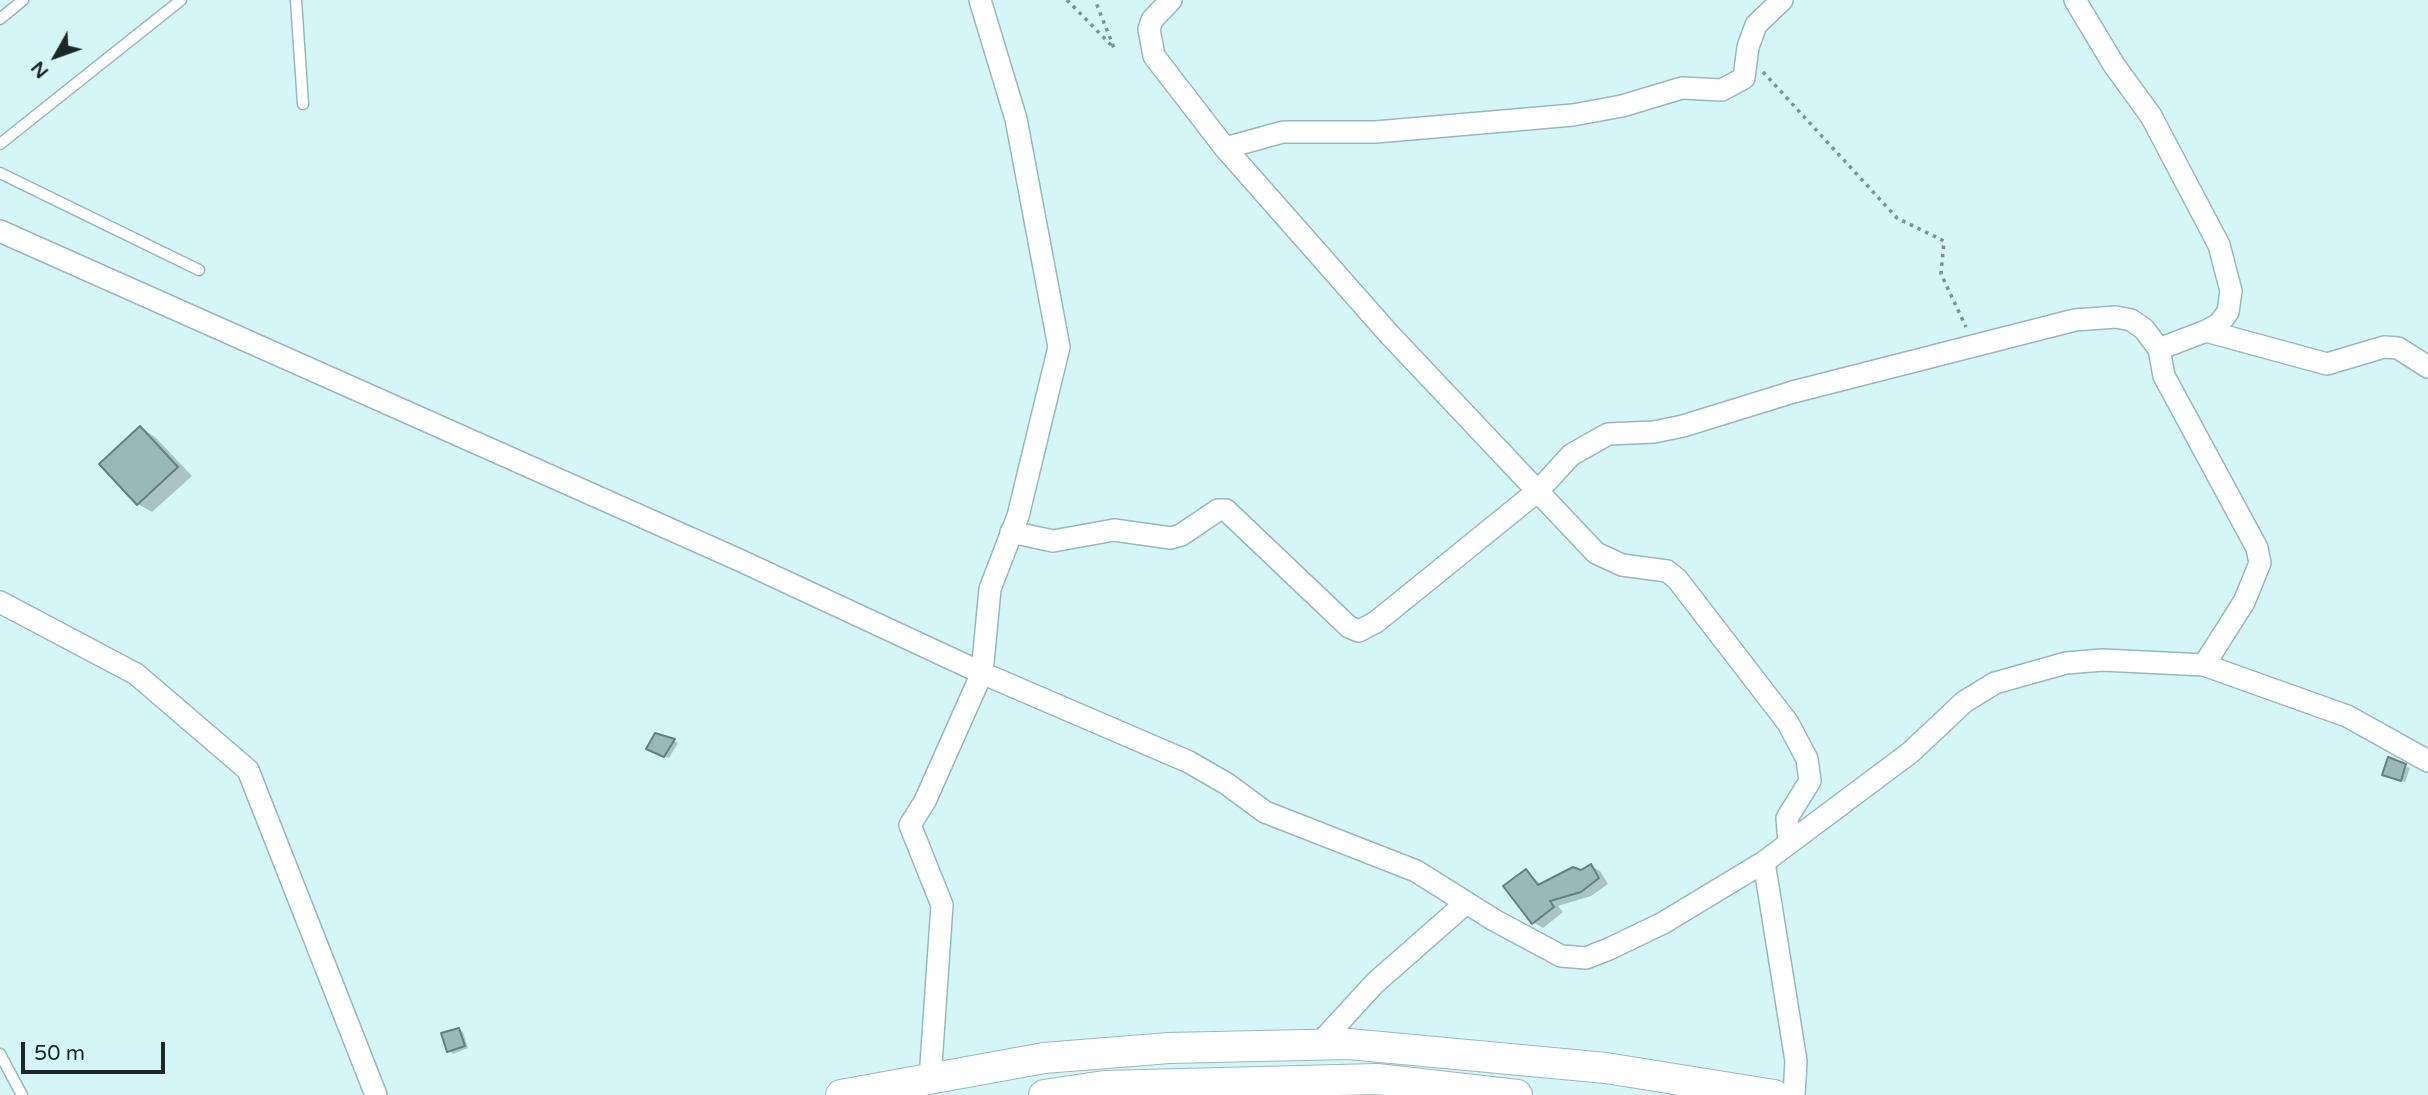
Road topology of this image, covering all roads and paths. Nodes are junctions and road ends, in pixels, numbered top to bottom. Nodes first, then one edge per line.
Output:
1 (23, 0) edge
2 (181, 0) edge
3 (296, 0) edge
4 (980, 0) edge
5 (1067, 0) edge
6 (1096, 0) edge
7 (1171, 0) edge
8 (1782, 0) edge
9 (2074, 0) edge
10 (0, 19) edge
11 (1748, 55) junction
12 (303, 104) dead end
13 (0, 144) edge
14 (1225, 148) junction
15 (0, 173) edge
16 (0, 231) edge
17 (200, 270) dead end
18 (2206, 331) junction
19 (1975, 346) junction
20 (2159, 349) junction
21 (2428, 367) edge
22 (1539, 490) junction
23 (1012, 532) junction
24 (0, 603) edge
25 (2204, 666) junction
26 (982, 673) junction
27 (2428, 761) edge
28 (1789, 843) junction
29 (1764, 862) junction
30 (1466, 904) junction
31 (1318, 1045) junction
32 (0, 1054) edge
33 (930, 1079) junction
34 (22, 1095) edge
35 (376, 1095) edge
36 (841, 1095) edge
37 (1044, 1095) edge
38 (1517, 1095) edge
39 (1774, 1095) edge
40 (1794, 1095) edge

1 - 10 lane
2 - 13 lane
3 - 12 lane
4 - 23 street
5 - 6 path
7 - 14 street
8 - 11 street
9 - 18 street
11 - 14 street
11 - 19 path
14 - 22 street
15 - 17 lane
16 - 26 street
18 - 20 street
18 - 21 street
19 - 20 street
19 - 22 street
20 - 25 street
22 - 23 street
22 - 28 street
23 - 26 street
24 - 35 street
25 - 27 street
25 - 28 street
26 - 30 street
26 - 33 street
28 - 29 street
29 - 30 street
29 - 40 street
30 - 31 street
31 - 33 main road
31 - 39 main road
32 - 34 lane
33 - 36 main road
37 - 38 main road

